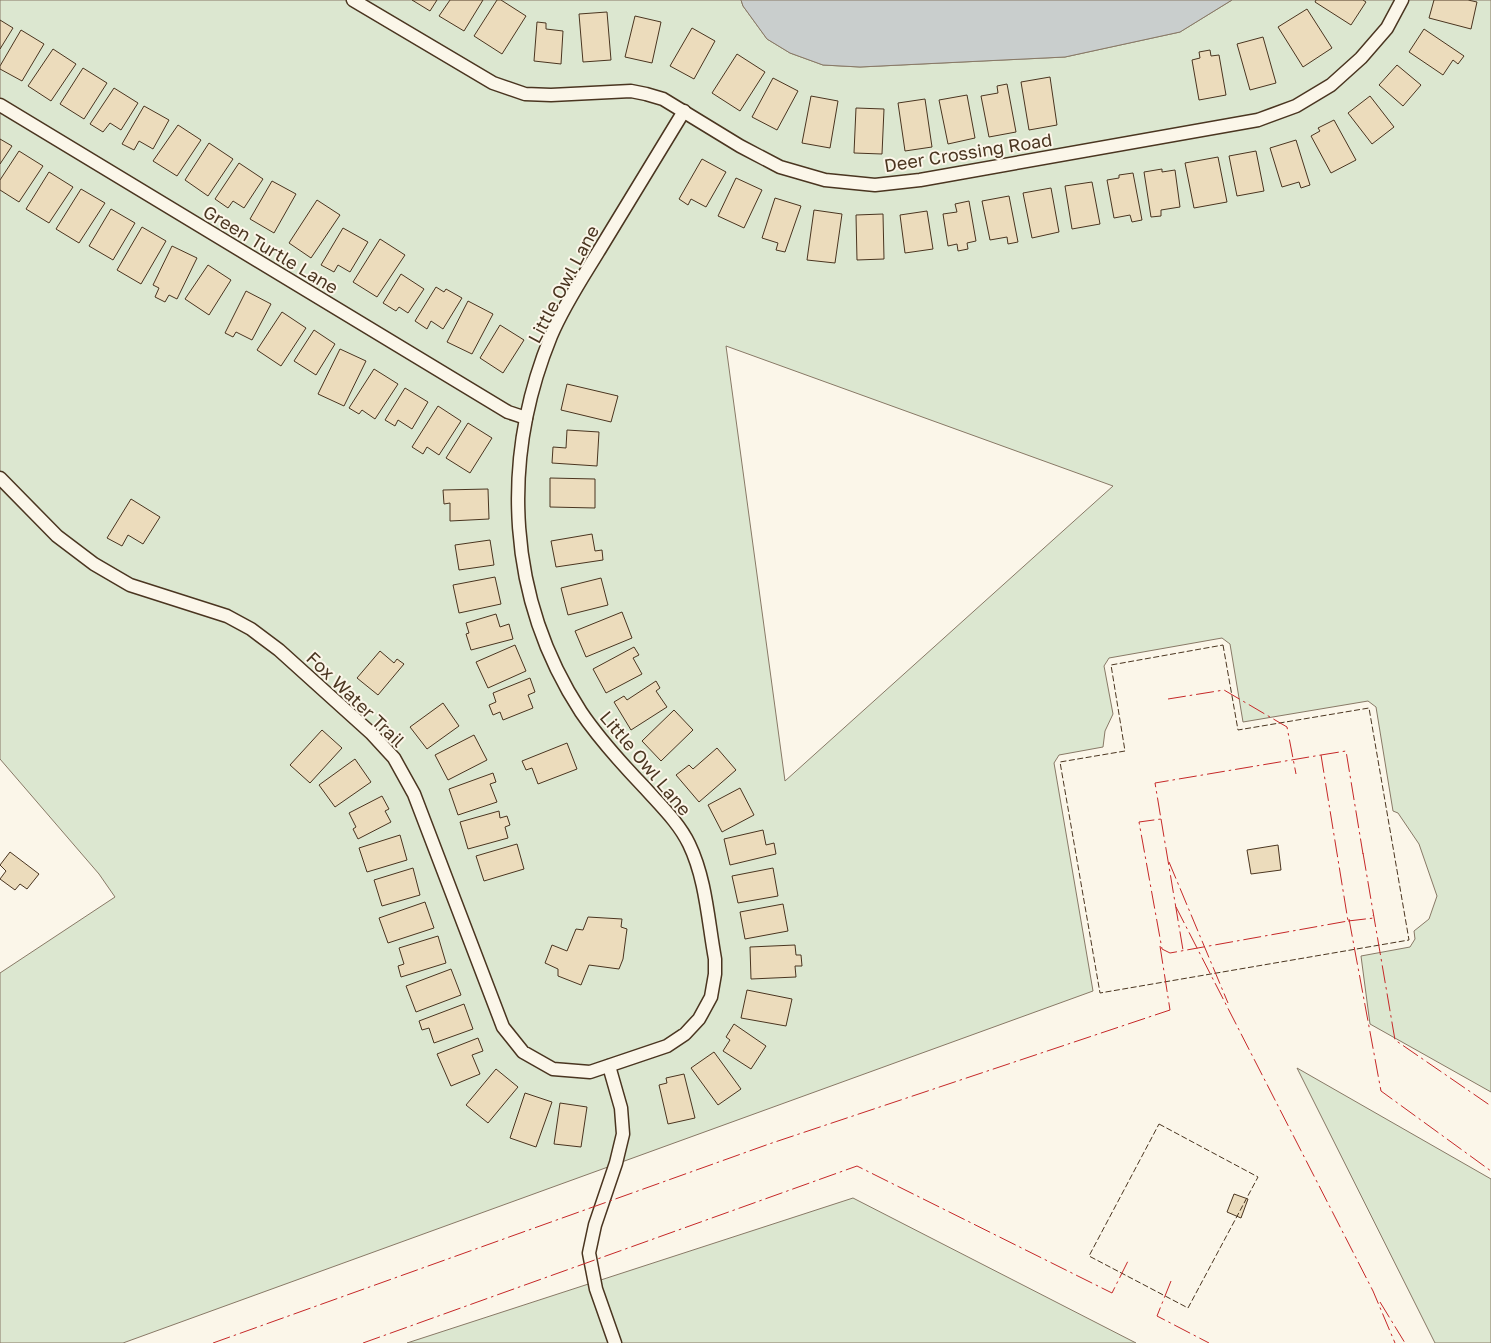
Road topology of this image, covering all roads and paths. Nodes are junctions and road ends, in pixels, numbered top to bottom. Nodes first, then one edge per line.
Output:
1 (353, 0) edge
2 (1402, 0) edge
3 (0, 105) edge
4 (684, 111) junction
5 (526, 418) junction
6 (0, 478) edge
7 (609, 1066) junction
8 (615, 1343) edge

1 - 4 street, Deer Crossing Road
2 - 4 street, Deer Crossing Road
3 - 5 street, Green Turtle Lane
4 - 5 street, Little Owl Lane
5 - 7 street, Little Owl Lane
6 - 7 street, Fox Water Trail
7 - 8 street

